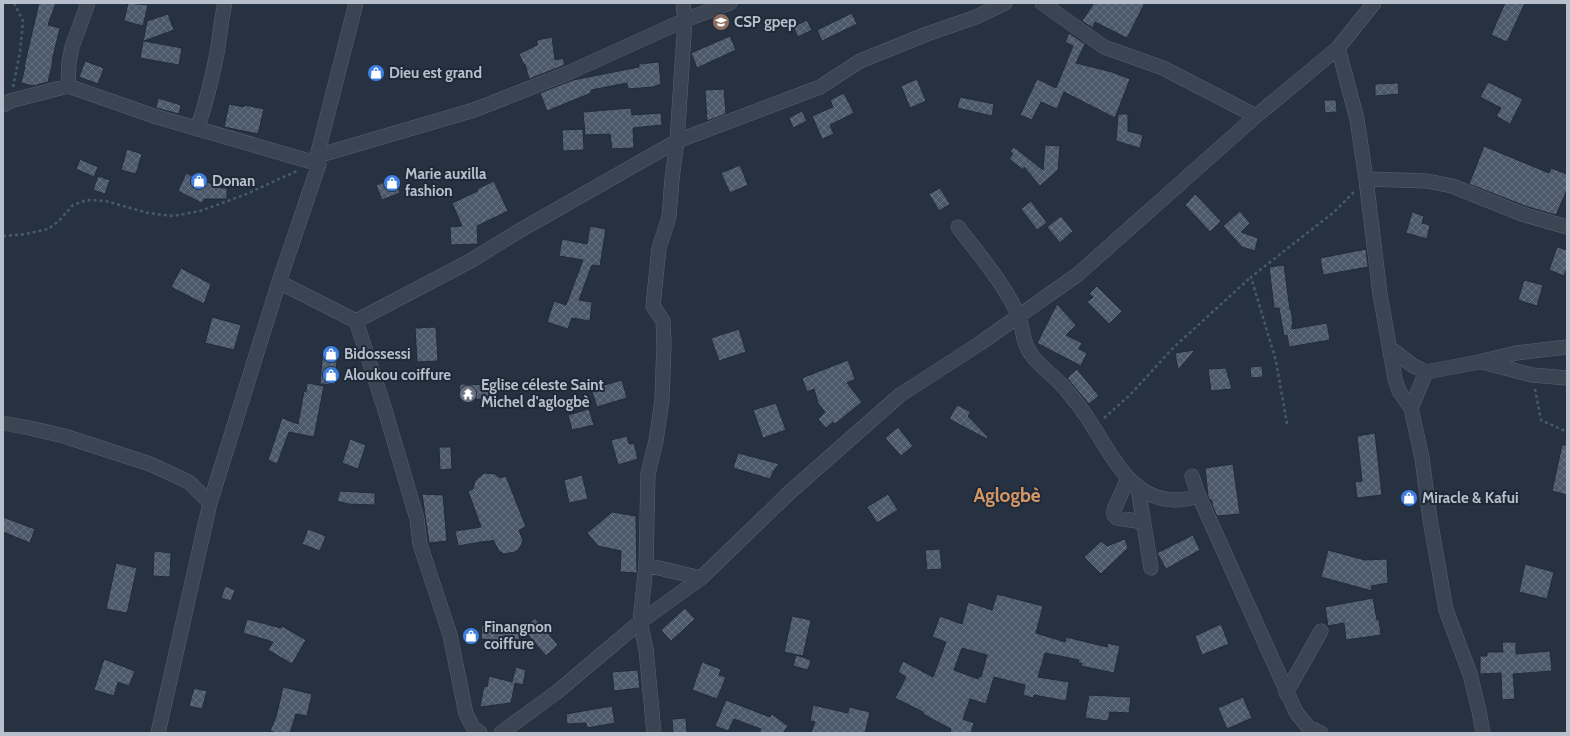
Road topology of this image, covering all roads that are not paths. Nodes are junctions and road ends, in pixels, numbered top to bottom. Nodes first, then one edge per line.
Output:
1 (88, 3) edge
2 (225, 3) edge
3 (356, 3) edge
4 (683, 3) edge
5 (730, 3) edge
6 (1005, 3) edge
7 (1042, 3) edge
8 (1374, 3) edge
9 (685, 20) junction
10 (1338, 48) junction
11 (68, 86) junction
12 (6, 103) edge
13 (1256, 116) junction
14 (197, 129) junction
15 (677, 141) junction
16 (317, 161) junction
17 (1366, 179) junction
18 (958, 227) dead end
19 (1567, 227) edge
20 (279, 282) junction
21 (1019, 317) junction
22 (356, 322) junction
23 (1567, 347) edge
24 (1390, 348) junction
25 (1480, 362) junction
26 (1426, 372) junction
27 (1567, 378) edge
28 (1411, 408) junction
29 (3, 423) edge
30 (1192, 476) dead end
31 (1133, 483) junction
32 (1198, 494) junction
33 (210, 502) junction
34 (1143, 522) junction
35 (646, 564) junction
36 (1151, 568) dead end
37 (701, 578) junction
38 (640, 622) junction
39 (1321, 630) dead end
40 (1286, 693) junction
41 (158, 733) edge
42 (480, 733) edge
43 (501, 733) edge
44 (654, 733) edge
45 (1321, 733) edge
46 (1482, 733) edge

1 - 11 street
2 - 14 street
3 - 16 street
4 - 9 street
5 - 9 street
6 - 15 street
7 - 13 street
8 - 10 street
9 - 15 street
9 - 16 street
10 - 13 street
10 - 17 street
11 - 12 street
11 - 14 street
13 - 21 street
14 - 16 street
15 - 22 street
15 - 35 street
16 - 20 street
17 - 19 street
17 - 24 street
18 - 21 street
20 - 22 street
20 - 33 street
21 - 31 street
21 - 37 street
22 - 42 street
23 - 25 street
24 - 26 street
24 - 28 street
25 - 26 street
25 - 27 street
26 - 28 street
28 - 46 street
29 - 33 street
30 - 32 street
31 - 32 street
31 - 34 street
31 - 34 street
32 - 40 street
33 - 41 street
34 - 36 street
35 - 37 street
35 - 38 street
37 - 38 street
38 - 43 street
38 - 44 street
39 - 40 street
40 - 45 street

